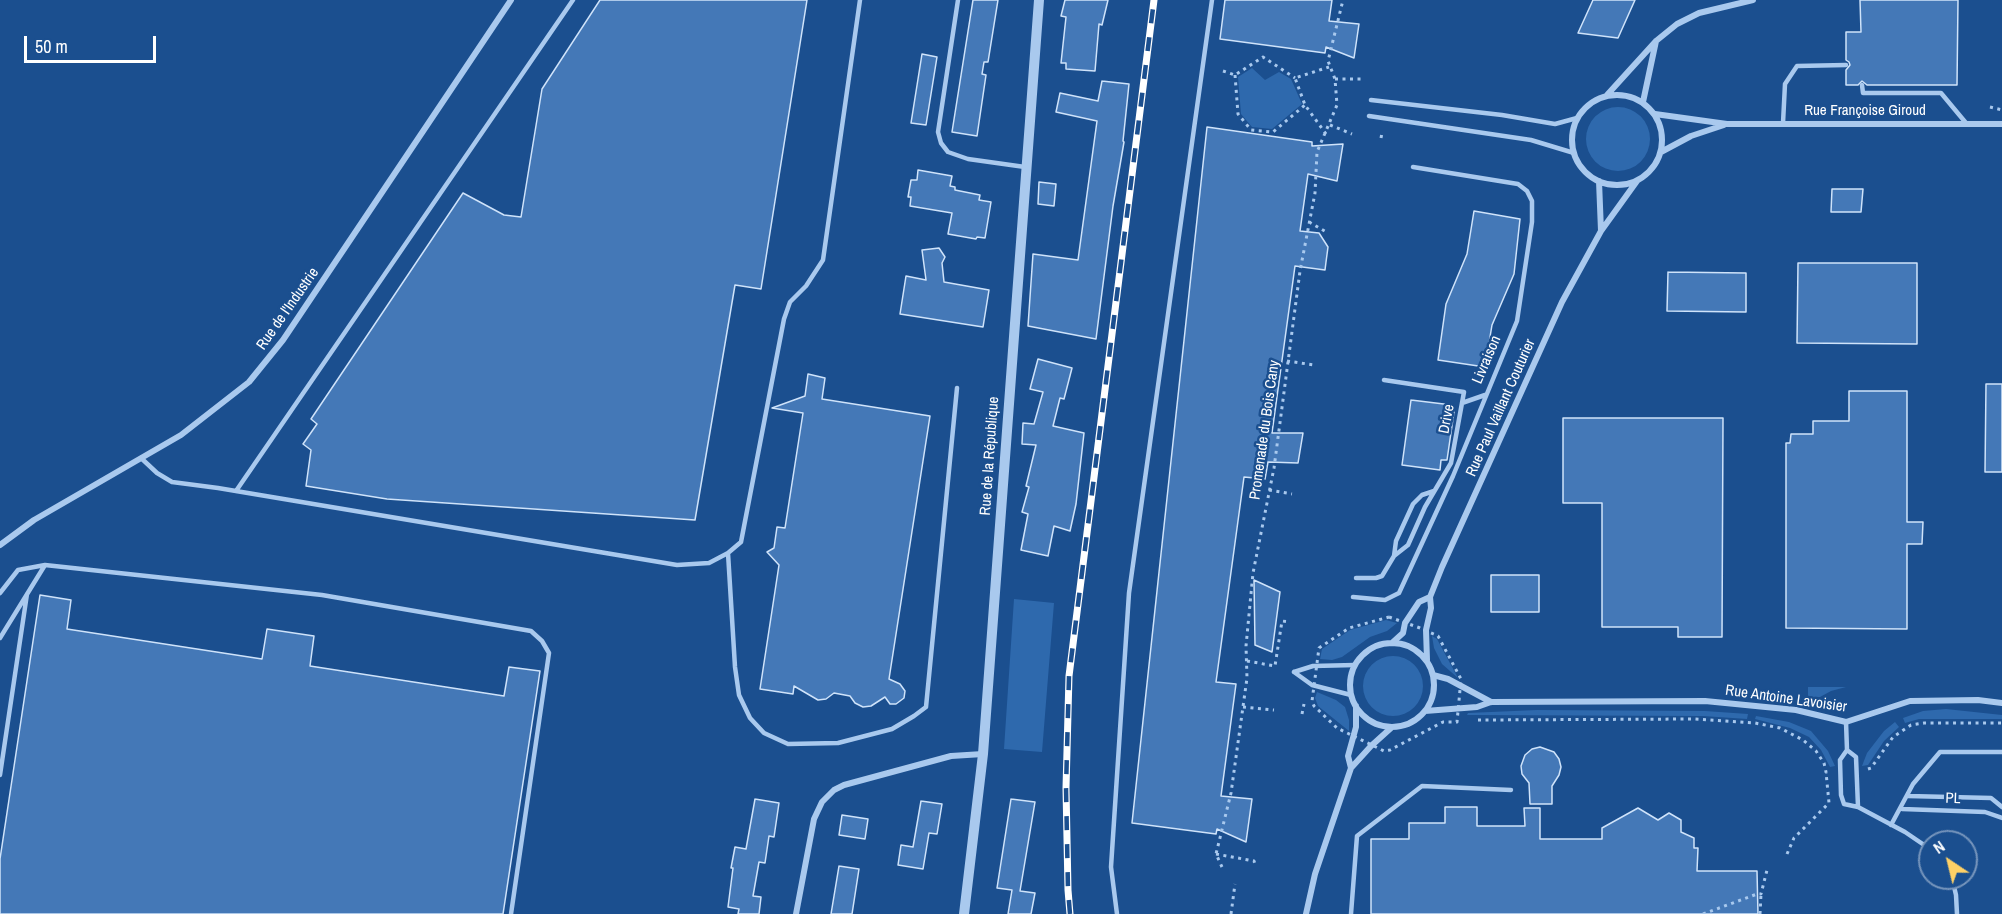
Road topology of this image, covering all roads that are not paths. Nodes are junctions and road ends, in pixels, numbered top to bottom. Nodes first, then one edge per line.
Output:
1 (511, 0) edge
2 (573, 0) edge
3 (860, 0) edge
4 (958, 0) edge
5 (1039, 0) edge
6 (1212, 0) edge
7 (1753, 0) edge
8 (1656, 41) junction
9 (1846, 65) dead end
10 (1862, 85) dead end
11 (1606, 96) junction
12 (1371, 100) dead end
13 (1643, 102) junction
14 (1655, 114) junction
15 (1369, 116) dead end
16 (1577, 118) junction
17 (1782, 123) junction
18 (1966, 123) junction
19 (1727, 124) junction
20 (2002, 124) edge
21 (1661, 152) junction
22 (1574, 153) junction
23 (1026, 167) junction
24 (1413, 167) dead end
25 (1636, 181) junction
26 (1599, 182) junction
27 (1601, 231) junction
28 (1384, 380) dead end
29 (957, 388) dead end
30 (1485, 394) junction
31 (1462, 404) junction
32 (141, 458) junction
33 (236, 491) junction
34 (1434, 491) junction
35 (0, 545) edge
36 (728, 553) junction
37 (1394, 556) junction
38 (45, 565) junction
39 (1356, 578) dead end
40 (0, 593) edge
41 (27, 594) junction
42 (1353, 597) dead end
43 (1430, 597) junction
44 (0, 638) edge
45 (1392, 642) junction
46 (1427, 660) junction
47 (1355, 665) junction
48 (1433, 675) junction
49 (1351, 695) junction
50 (1491, 702) junction
51 (2002, 703) edge
52 (1356, 706) junction
53 (1425, 711) junction
54 (1846, 722) junction
55 (1391, 728) junction
56 (1847, 750) junction
57 (2002, 752) edge
58 (983, 754) junction
59 (1350, 768) junction
60 (0, 775) edge
61 (1511, 790) dead end
62 (1908, 796) junction
63 (1858, 807) junction
64 (2002, 807) edge
65 (1902, 809) junction
66 (2002, 818) edge
67 (1891, 825) junction
68 (1918, 842) edge
69 (1955, 890) edge
70 (512, 914) edge
71 (796, 914) edge
72 (964, 914) edge
73 (1117, 914) edge
74 (1306, 914) edge
75 (1351, 914) edge
76 (1957, 914) edge

1 - 32 street, Rue de l'Industrie
2 - 33 lane
3 - 36 lane
4 - 23 lane
5 - 23 street, Rue de la République
6 - 73 lane
7 - 8 street
8 - 11 street
8 - 13 street
9 - 17 lane
10 - 18 lane
11 - 13 street
11 - 16 street
12 - 16 lane
13 - 14 street
14 - 19 street, Rue Françoise Giroud
14 - 21 street
15 - 22 lane
16 - 22 street
17 - 18 street, Rue Françoise Giroud
17 - 19 street, Rue Françoise Giroud
18 - 20 street, Rue Françoise Giroud
19 - 21 street, Rue Françoise Giroud
21 - 25 street
22 - 26 street
23 - 58 street, Rue de la République
24 - 30 lane, Livraison
25 - 26 street
25 - 27 street, Rue Paul Vaillant Couturier
26 - 27 street
27 - 43 street, Rue Paul Vaillant Couturier
28 - 31 lane, Drive
29 - 36 lane
30 - 31 lane
30 - 42 lane, Livraison
31 - 34 lane, Drive
32 - 33 lane
32 - 35 street, Rue de l'Industrie
33 - 36 lane
34 - 37 lane, Drive
34 - 37 lane, Drive
37 - 39 lane, Drive
38 - 40 lane
38 - 41 lane
38 - 70 lane
41 - 44 lane
41 - 60 lane
43 - 45 street, Rue Paul Vaillant Couturier
43 - 46 street, Rue Paul Vaillant Couturier
45 - 46 street
45 - 47 street
46 - 48 street
47 - 49 street
47 - 49 lane
48 - 50 street, Rue Antoine Lavoisier
48 - 53 street
49 - 52 street
50 - 53 street, Rue Antoine Lavoisier
50 - 54 street, Rue Antoine Lavoisier
51 - 54 street, Rue Antoine Lavoisier
52 - 55 street
52 - 59 street
53 - 55 street
54 - 56 lane
55 - 59 street
56 - 63 lane
56 - 63 lane
57 - 62 lane
58 - 71 street
58 - 72 street, Rue de la République
59 - 74 street
61 - 75 lane
62 - 64 lane
62 - 65 lane
63 - 67 lane
65 - 66 lane, PL
65 - 67 lane
67 - 68 lane
69 - 76 lane

